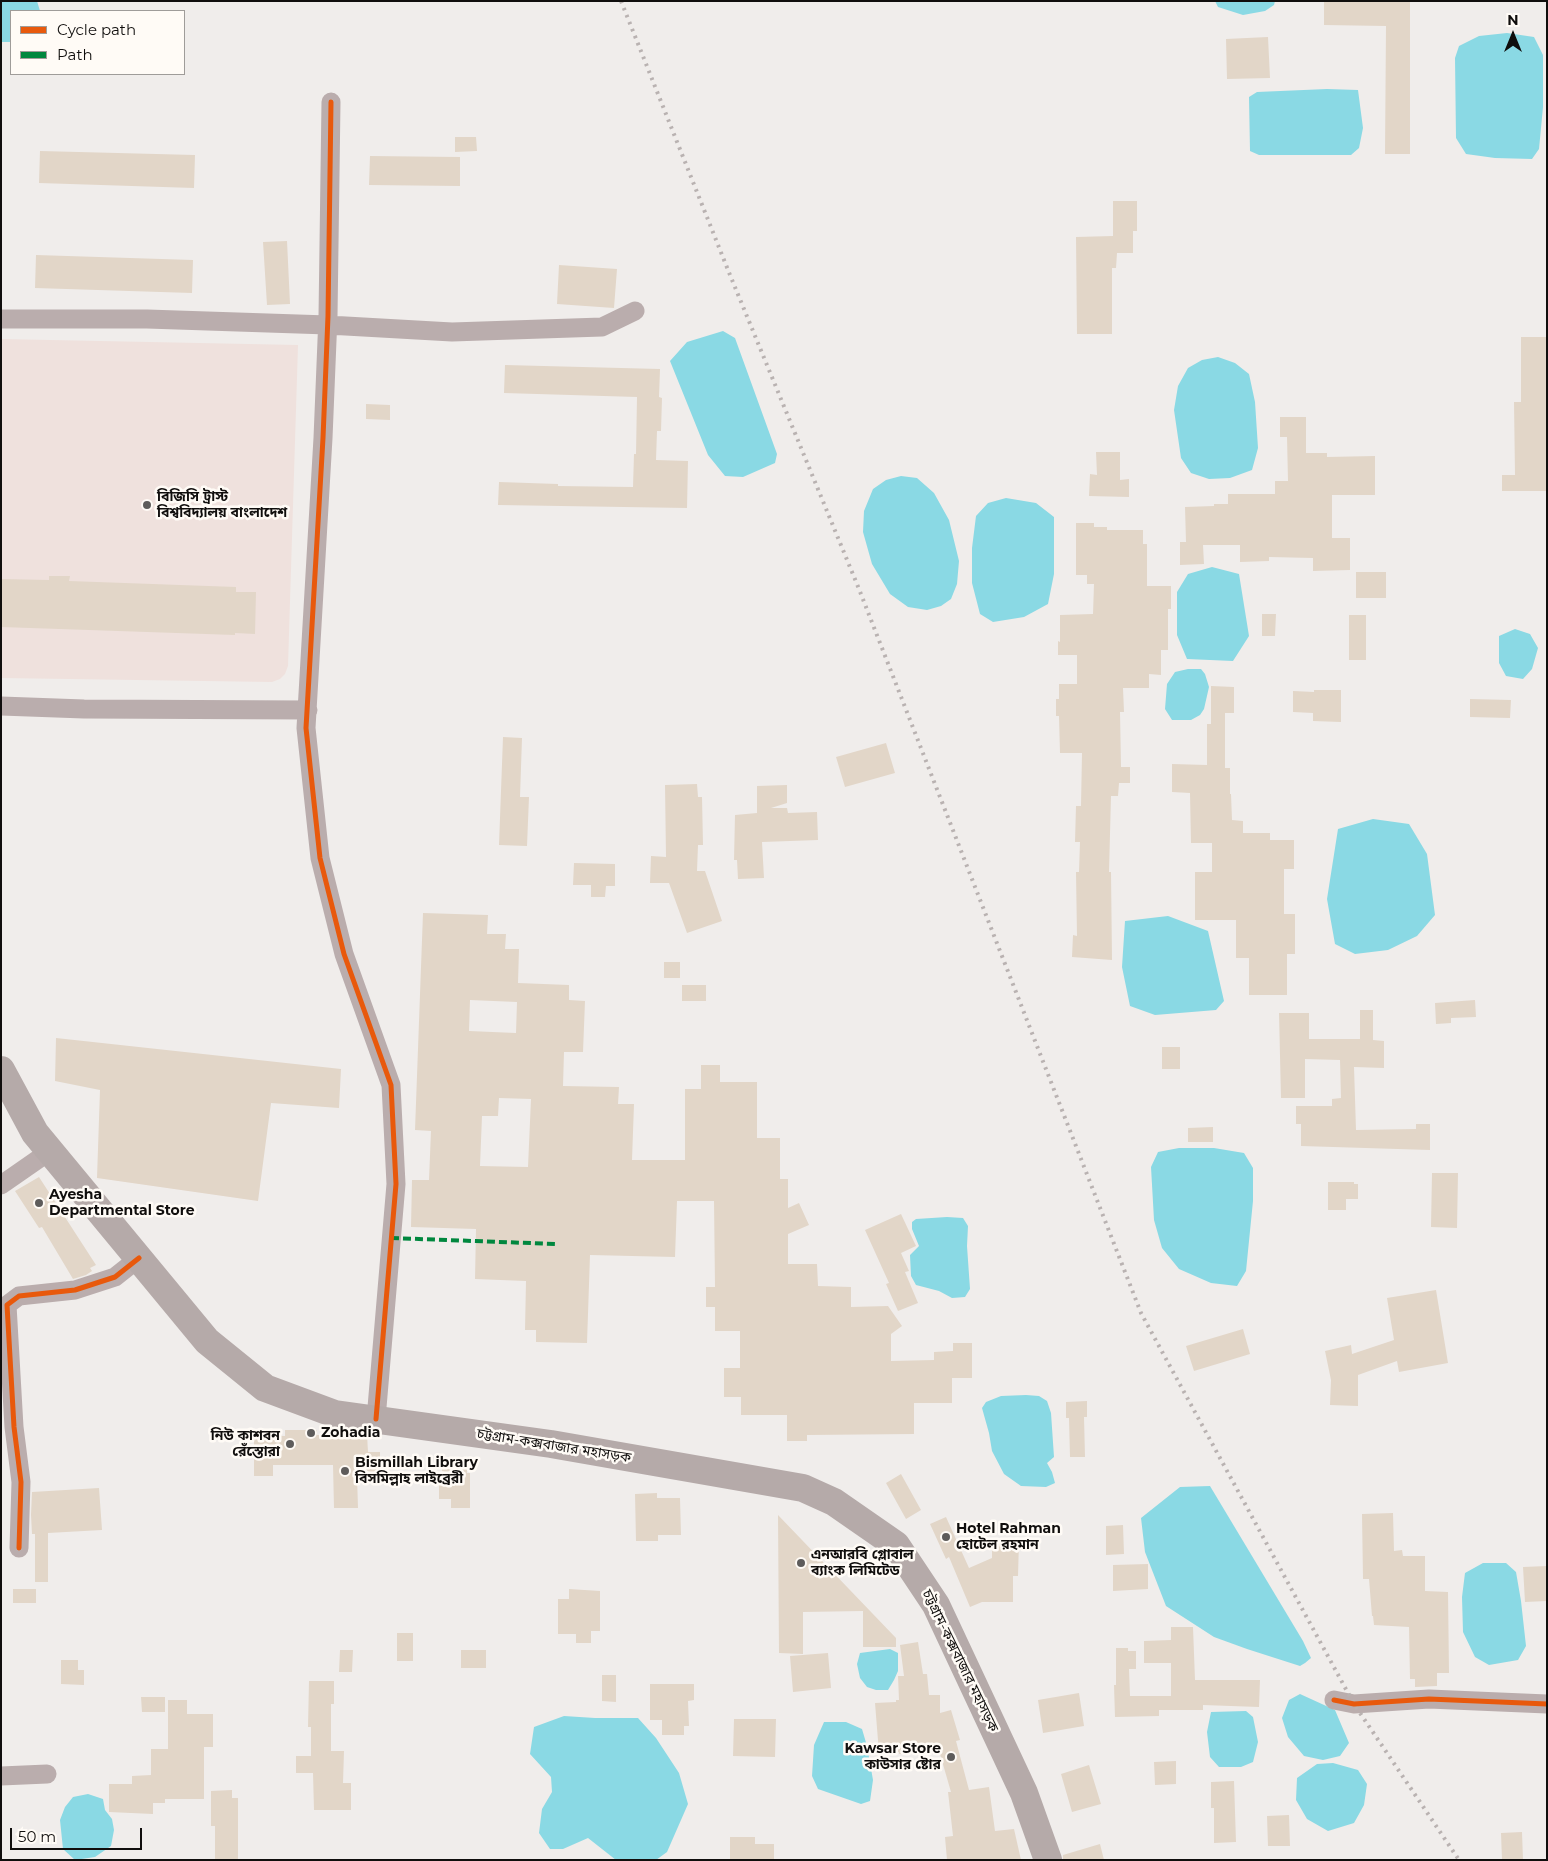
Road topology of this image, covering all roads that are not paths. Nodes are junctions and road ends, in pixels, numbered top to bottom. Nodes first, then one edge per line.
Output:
1 (331, 102) dead end
2 (635, 311) dead end
3 (1, 319) edge
4 (328, 325) junction
5 (1, 706) edge
6 (308, 710) junction
7 (1, 1070) edge
8 (50, 1151) junction
9 (1, 1185) edge
10 (139, 1258) junction
11 (376, 1419) junction
12 (19, 1548) dead end
13 (1334, 1700) dead end
14 (1547, 1704) edge
15 (47, 1774) dead end
16 (1, 1776) edge
17 (1048, 1860) edge

1 - 4 street
2 - 4 street
3 - 4 street
4 - 6 street
5 - 6 street
6 - 11 street
7 - 8 highway, চট্টগ্রাম-কক্সবাজার মহাসড়ক
8 - 9 street
8 - 10 highway, চট্টগ্রাম-কক্সবাজার মহাসড়ক
10 - 11 highway, চট্টগ্রাম-কক্সবাজার মহাসড়ক
10 - 12 street
11 - 17 highway, চট্টগ্রাম-কক্সবাজার মহাসড়ক
13 - 14 street
15 - 16 street

